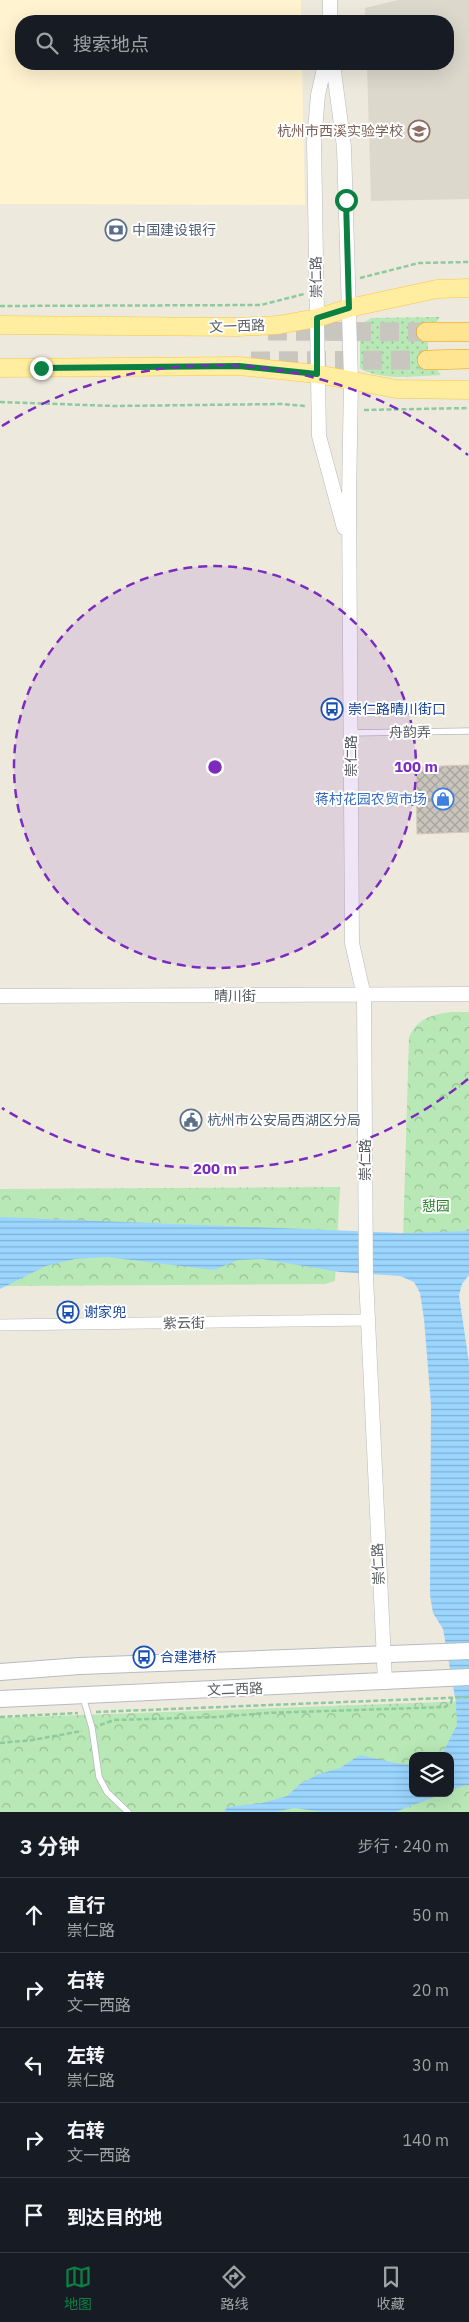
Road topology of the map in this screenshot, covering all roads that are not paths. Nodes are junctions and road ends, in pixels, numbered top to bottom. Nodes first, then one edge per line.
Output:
1 (330, 0) edge
2 (330, 15) edge
3 (324, 70) edge
4 (334, 70) edge
5 (469, 288) edge
6 (349, 308) junction
7 (317, 318) junction
8 (0, 325) edge
9 (426, 332) tunnel mouth
10 (469, 332) edge
11 (469, 359) edge
12 (427, 360) tunnel mouth
13 (0, 368) edge
14 (317, 374) junction
15 (351, 381) junction
16 (469, 390) edge
17 (350, 548) junction
18 (469, 731) edge
19 (351, 733) junction
20 (469, 994) edge
21 (0, 996) edge
22 (364, 996) junction
23 (368, 1320) junction
24 (0, 1325) edge
25 (469, 1651) edge
26 (382, 1655) junction
27 (0, 1672) edge
28 (469, 1677) edge
29 (385, 1682) junction
30 (82, 1695) junction
31 (0, 1699) edge
32 (128, 1812) edge

1 - 2 street
3 - 7 street, 崇仁路
4 - 6 street, 崇仁路
5 - 6 main road, 文一西路
6 - 7 main road, 文一西路
6 - 15 street, 崇仁路
7 - 8 main road, 文一西路
7 - 14 street, 崇仁路
9 - 10 highway
11 - 12 highway
13 - 14 main road
14 - 15 main road
14 - 17 street, 崇仁路
15 - 16 main road
15 - 17 street, 崇仁路
17 - 19 street, 崇仁路
18 - 19 lane, 舟韵弄
19 - 22 street, 崇仁路
20 - 22 street, 晴川街
21 - 22 street, 晴川街
22 - 23 street, 崇仁路
23 - 24 street, 紫云街
23 - 26 street, 崇仁路
25 - 26 main road, 文二西路
26 - 27 main road, 文二西路
26 - 29 street, 崇仁路
28 - 29 main road, 文二西路
29 - 30 main road, 文二西路
30 - 31 main road, 文二西路
30 - 32 lane

